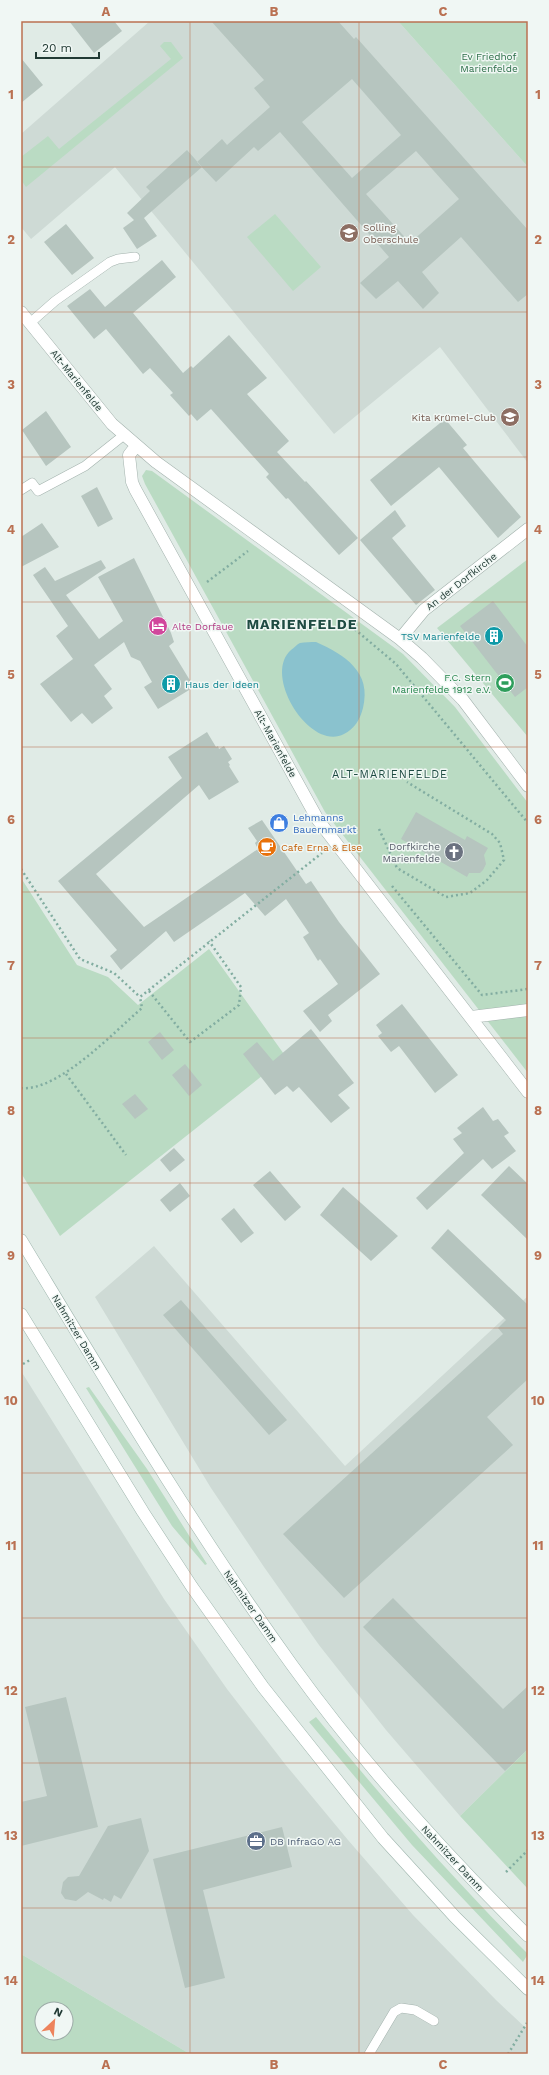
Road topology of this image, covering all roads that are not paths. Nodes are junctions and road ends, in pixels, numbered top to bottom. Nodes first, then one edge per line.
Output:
1 (135, 256) dead end
2 (21, 312) edge
3 (30, 323) junction
4 (124, 435) junction
5 (136, 446) junction
6 (21, 490) edge
7 (528, 529) edge
8 (400, 638) junction
9 (528, 786) edge
10 (528, 1010) edge
11 (471, 1017) junction
12 (528, 1092) edge
13 (21, 1240) edge
14 (21, 1314) edge
15 (528, 1936) edge
16 (528, 1989) edge
17 (434, 2021) dead end
18 (369, 2054) edge

1 - 3 lane
2 - 3 street, Alt-Marienfelde
3 - 4 street, Alt-Marienfelde
4 - 5 street, Alt-Marienfelde
4 - 6 lane
5 - 8 street, Alt-Marienfelde
5 - 11 street, Alt-Marienfelde
7 - 8 street, An der Dorfkirche
8 - 9 street, Alt-Marienfelde
10 - 11 street
11 - 12 street, Alt-Marienfelde
13 - 15 street, Nahmitzer Damm
14 - 16 street
17 - 18 lane

